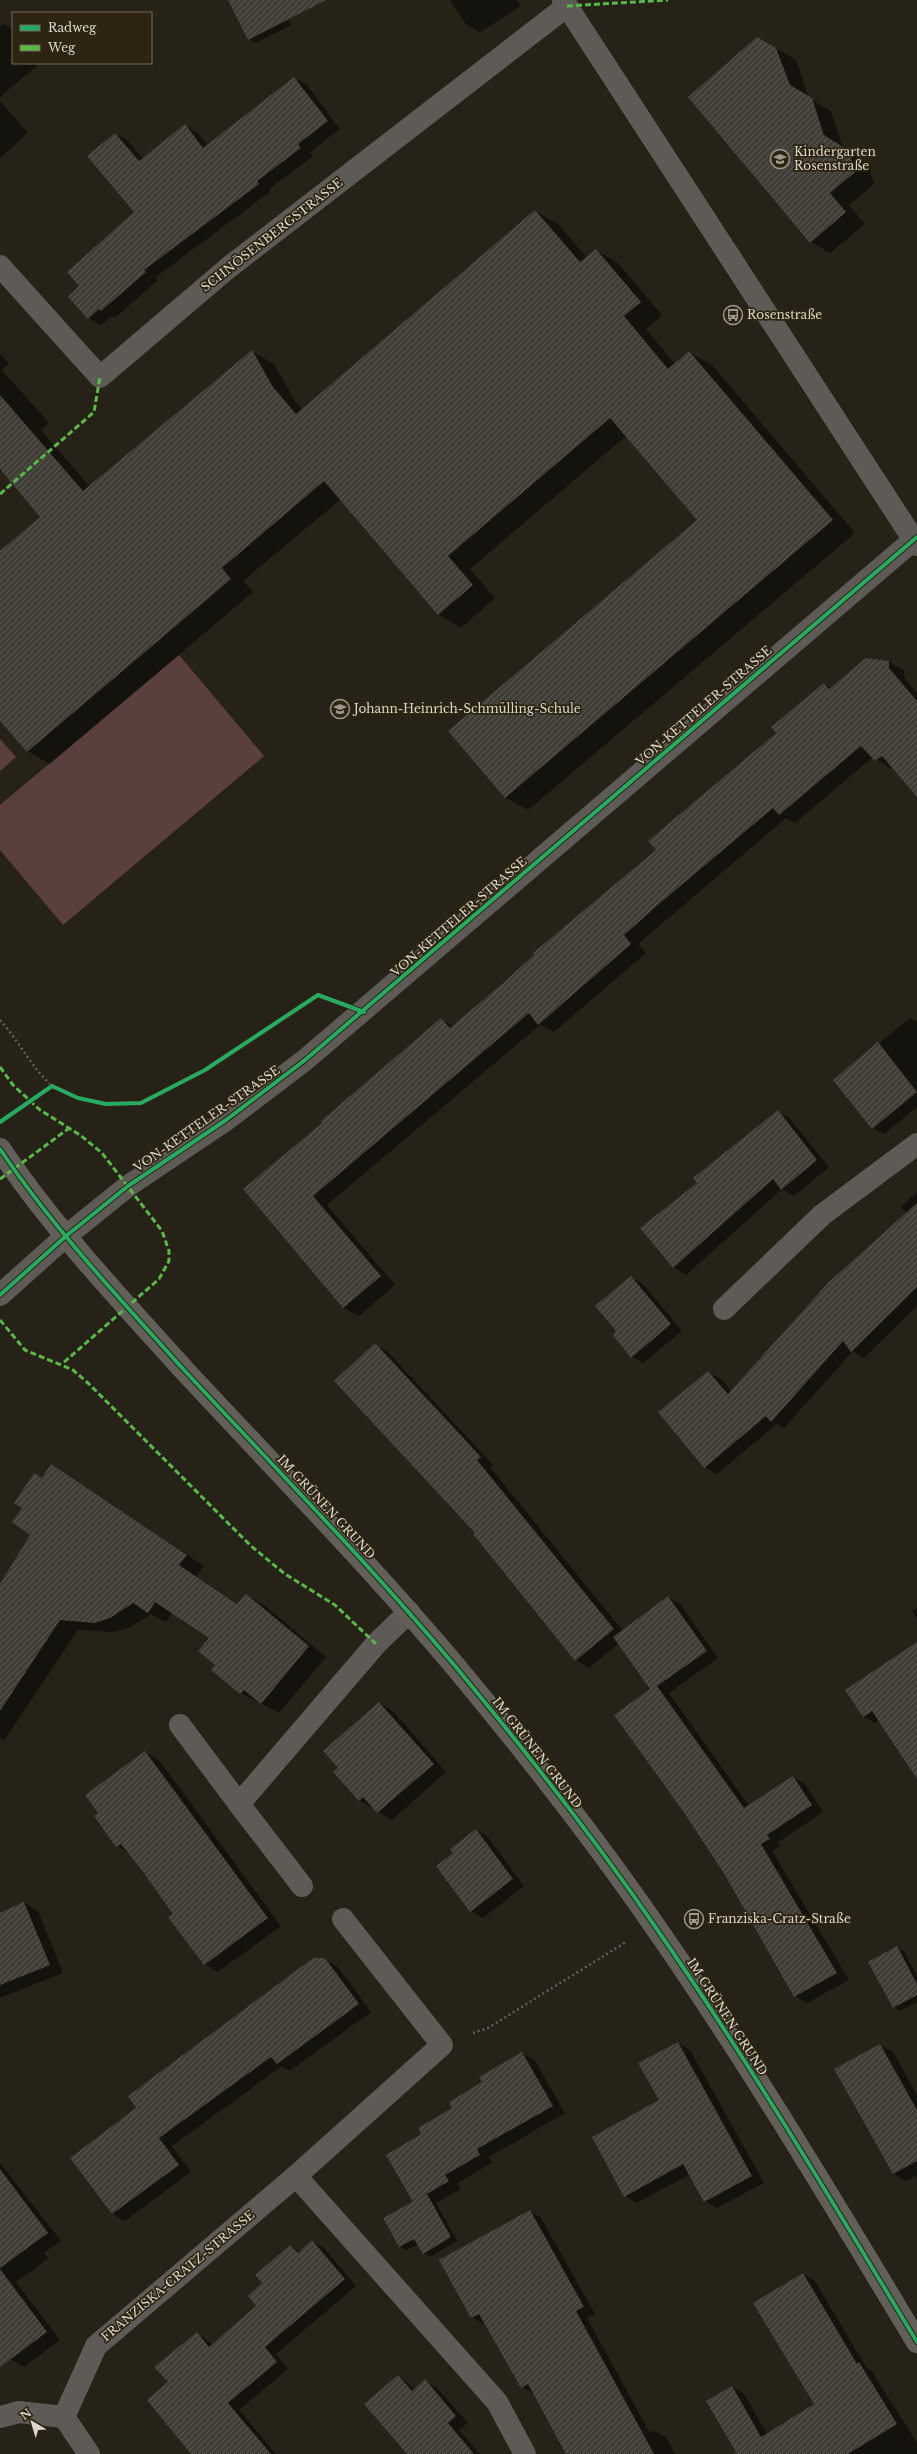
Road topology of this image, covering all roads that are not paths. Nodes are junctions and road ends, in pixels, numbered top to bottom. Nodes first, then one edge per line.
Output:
1 (565, 3) edge
2 (0, 266) edge
3 (916, 540) edge
4 (917, 1144) edge
5 (0, 1149) edge
6 (66, 1236) junction
7 (0, 1295) edge
8 (724, 1309) dead end
9 (409, 1612) junction
10 (180, 1725) dead end
11 (240, 1804) junction
12 (302, 1886) dead end
13 (343, 1919) dead end
14 (296, 2176) junction
15 (917, 2342) edge
16 (0, 2417) edge
17 (64, 2417) junction
18 (89, 2454) edge
19 (525, 2454) edge

1 - 2 street, SCHNÖSENBERGSTRASSE
1 - 3 street
3 - 6 street, VON-KETTELER-STRASSE
4 - 8 street
5 - 6 street, IM GRÜNEN GRUND
6 - 7 street, VON-KETTELER-STRASSE
6 - 9 street, IM GRÜNEN GRUND
9 - 11 street
9 - 15 street, IM GRÜNEN GRUND
10 - 11 street
11 - 12 street
13 - 14 street, FRANZISKA-CRATZ-STRASSE
14 - 17 street, FRANZISKA-CRATZ-STRASSE
14 - 19 street
16 - 17 street
17 - 18 street

